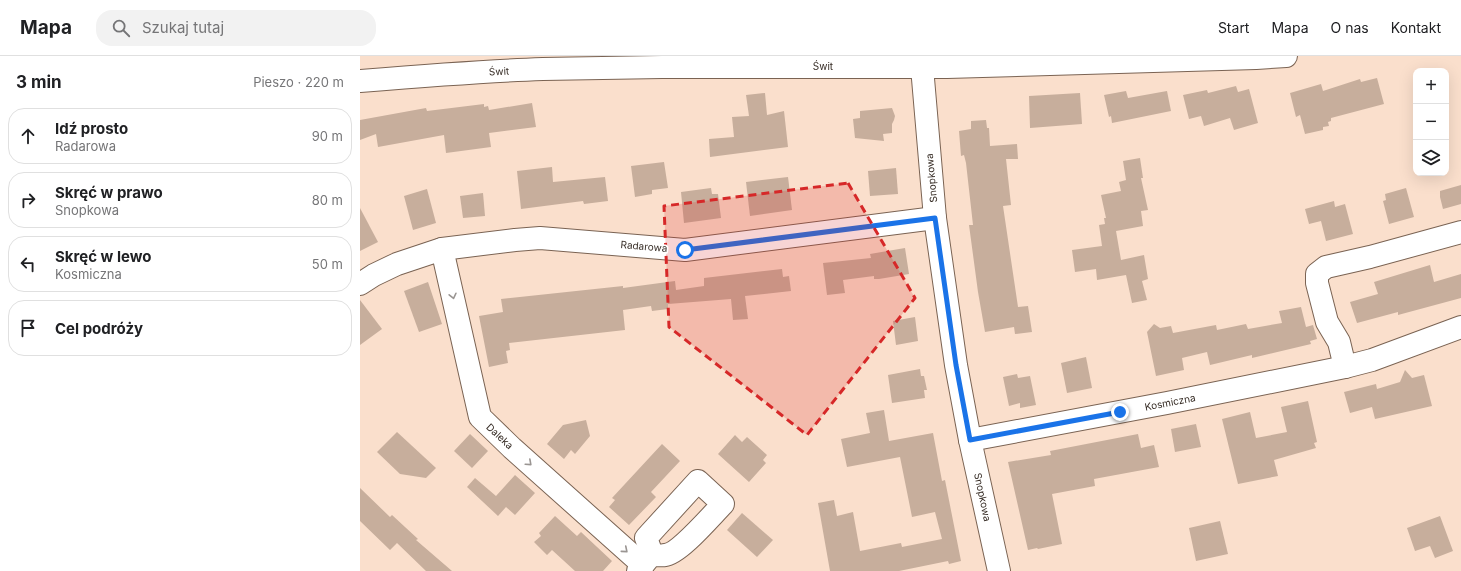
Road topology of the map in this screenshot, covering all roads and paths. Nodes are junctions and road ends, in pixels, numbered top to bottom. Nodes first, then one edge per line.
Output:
1 (1286, 56) edge
2 (1216, 58) edge
3 (922, 67) junction
4 (360, 81) edge
5 (935, 218) junction
6 (1461, 232) edge
7 (443, 253) junction
8 (360, 284) edge
9 (1461, 327) edge
10 (1345, 367) junction
11 (970, 440) junction
12 (644, 563) edge
13 (999, 571) edge

1 - 2 street, Świt
2 - 3 street, Świt
3 - 4 street, Świt
3 - 5 street, Snopkowa
5 - 7 street, Radarowa
5 - 11 street, Snopkowa
6 - 10 street
7 - 8 street, Radarowa
7 -> 12 street, Daleka
9 - 10 street, Kosmiczna
10 - 11 street, Kosmiczna
11 - 13 street, Snopkowa
12 - 12 street

